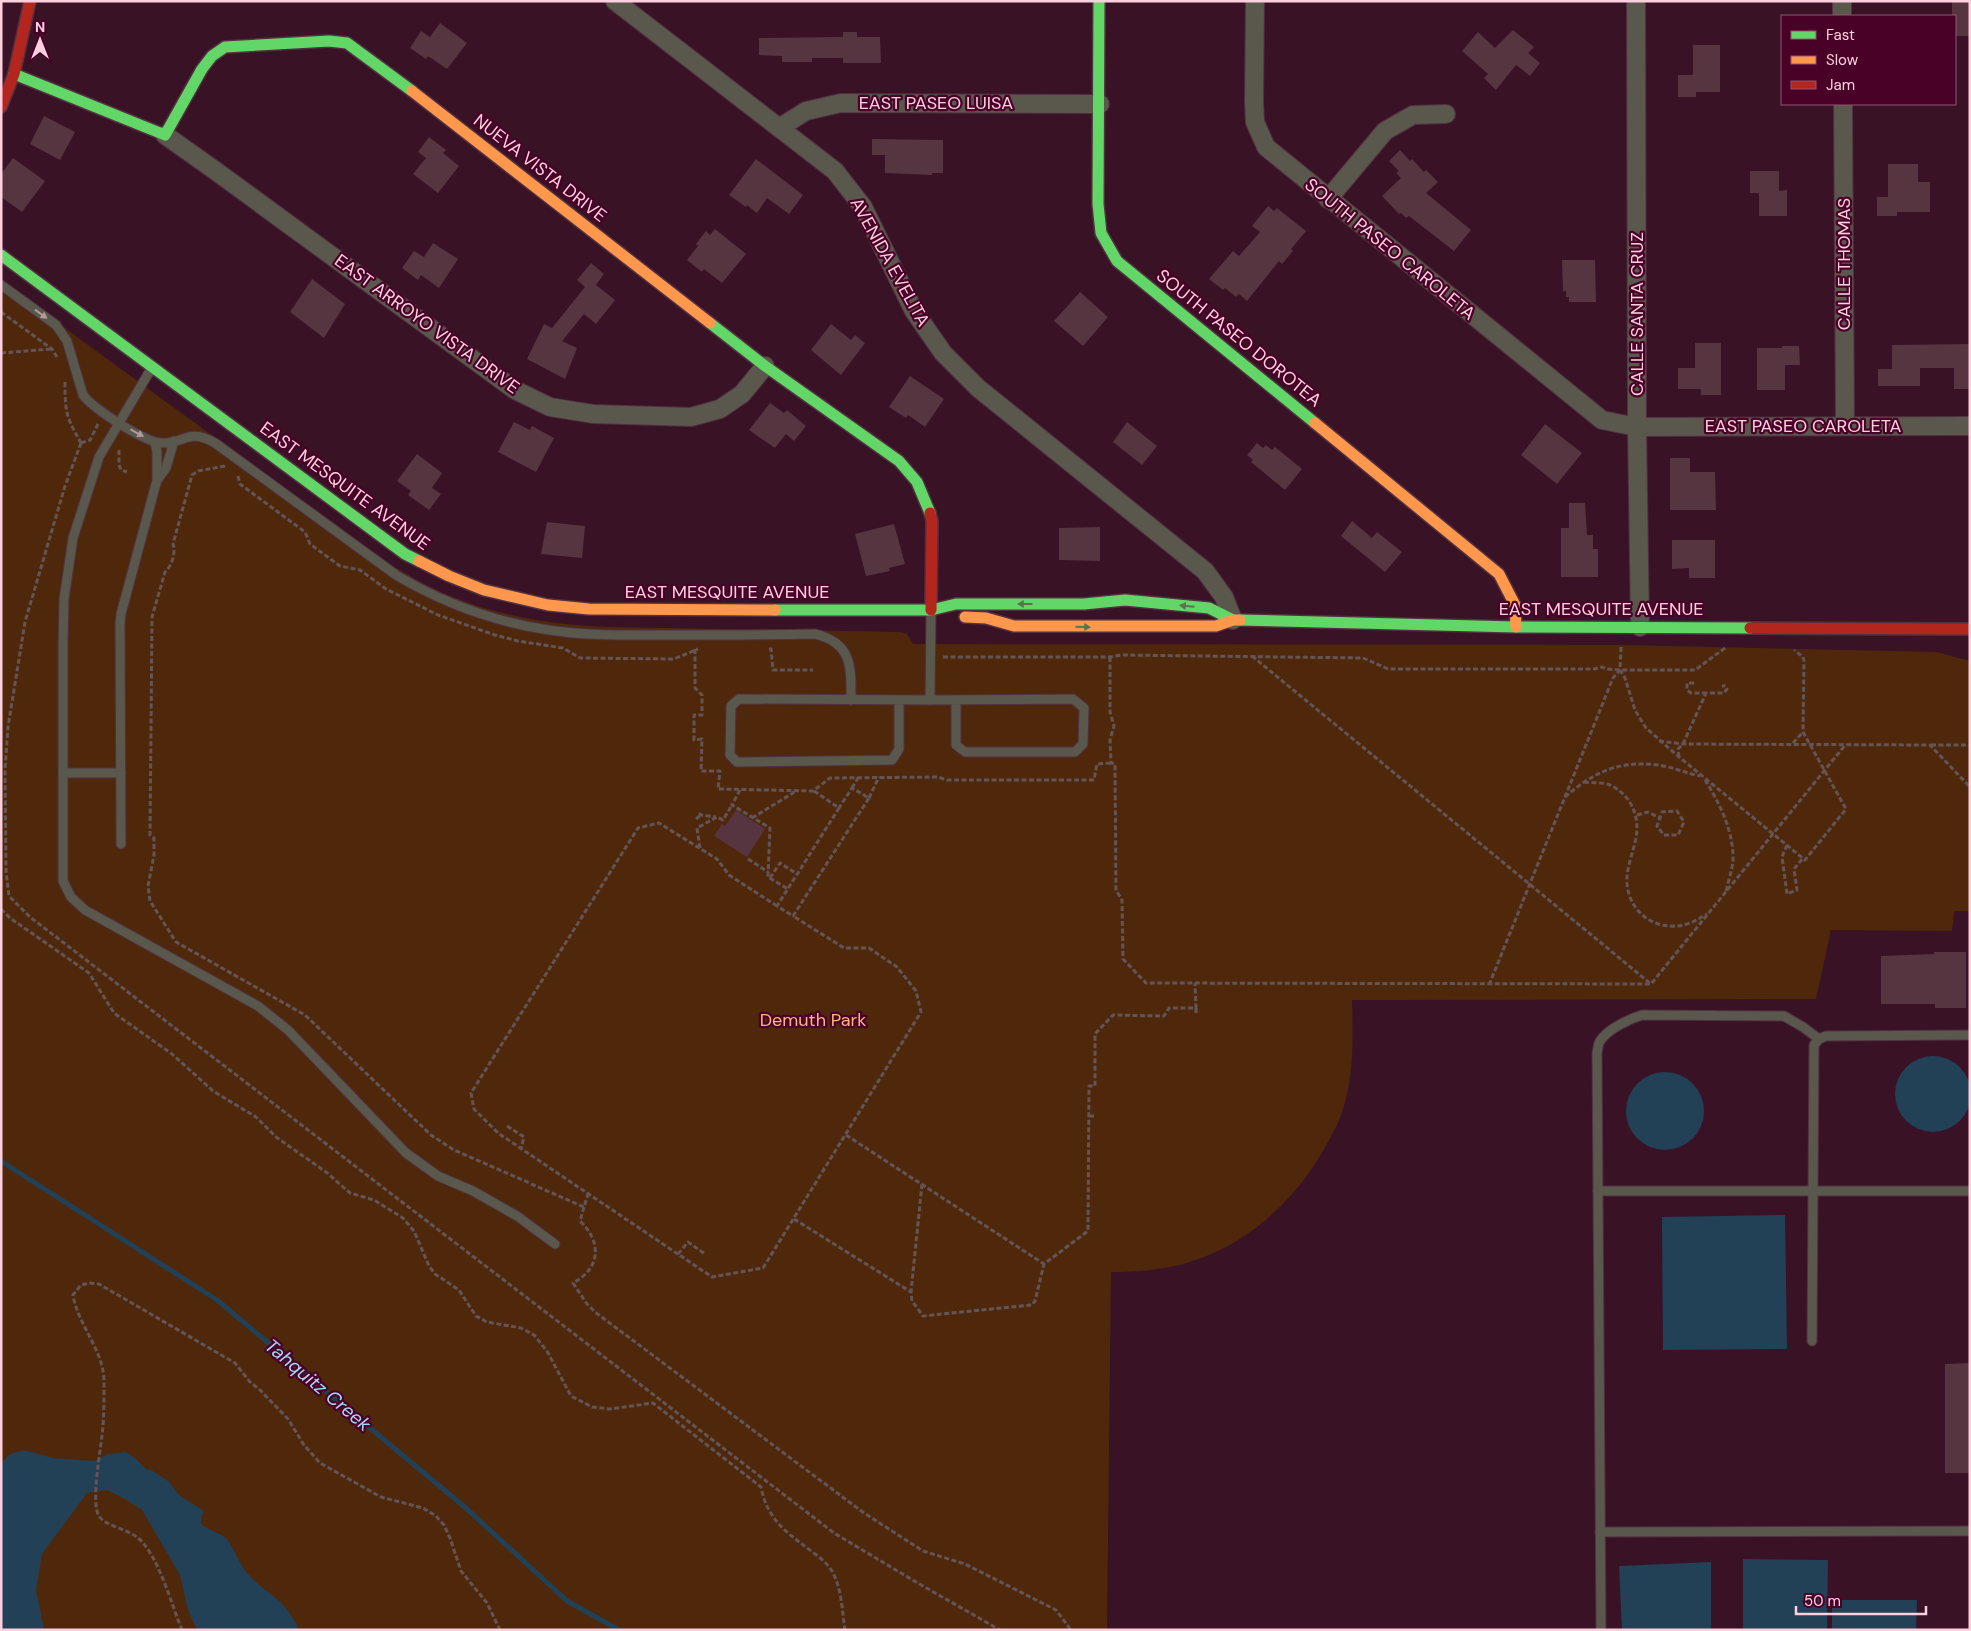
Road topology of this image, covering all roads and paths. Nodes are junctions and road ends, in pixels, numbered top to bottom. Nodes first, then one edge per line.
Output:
1 (30, 1) edge
2 (615, 1) edge
3 (1099, 1) edge
4 (1254, 1) edge
5 (1636, 1) edge
6 (1842, 1) edge
7 (1842, 15) edge
8 (14, 74) junction
9 (1100, 104) junction
10 (1843, 105) edge
11 (1, 107) edge
12 (1446, 114) dead end
13 (779, 128) junction
14 (165, 135) junction
15 (1328, 199) junction
16 (1, 255) edge
17 (1, 285) edge
18 (1, 312) edge
19 (52, 349) junction
20 (1, 353) edge
21 (58, 359) dead end
22 (765, 366) junction
23 (152, 367) junction
24 (65, 378) dead end
25 (102, 422) dead end
26 (118, 423) junction
27 (1845, 425) junction
28 (1970, 426) edge
29 (1637, 427) junction
30 (174, 441) junction
31 (155, 443) junction
32 (122, 444) dead end
33 (127, 472) dead end
34 (158, 480) junction
35 (931, 610) junction
36 (1233, 620) junction
37 (1516, 627) junction
38 (1640, 627) junction
39 (1970, 629) edge
40 (1622, 641) dead end
41 (1725, 648) dead end
42 (1792, 648) dead end
43 (704, 649) dead end
44 (762, 649) dead end
45 (1252, 656) junction
46 (1110, 657) junction
47 (943, 664) dead end
48 (813, 670) dead end
49 (1620, 670) junction
50 (1694, 683) dead end
51 (1722, 686) dead end
52 (1706, 694) junction
53 (851, 700) junction
54 (899, 700) junction
55 (930, 700) junction
56 (956, 700) junction
57 (1803, 732) junction
58 (1659, 741) junction
59 (1683, 744) junction
60 (1793, 744) junction
61 (1810, 744) junction
62 (1846, 744) junction
63 (1930, 745) junction
64 (1970, 745) edge
65 (1679, 758) junction
66 (1825, 770) junction
67 (63, 773) junction
68 (121, 773) junction
69 (880, 777) dead end
70 (1703, 777) junction
71 (858, 778) dead end
72 (1583, 782) junction
73 (1970, 787) edge
74 (852, 788) junction
75 (740, 790) dead end
76 (795, 790) dead end
77 (813, 791) dead end
78 (869, 798) junction
79 (1563, 799) junction
80 (732, 805) junction
81 (839, 808) junction
82 (1637, 814) junction
83 (717, 817) junction
84 (752, 818) junction
85 (1660, 818) junction
86 (696, 819) dead end
87 (1773, 834) junction
88 (121, 844) dead end
89 (1787, 845) junction
90 (700, 848) junction
91 (1803, 858) junction
92 (748, 859) dead end
93 (768, 872) junction
94 (797, 874) junction
95 (770, 878) junction
96 (1529, 884) junction
97 (788, 889) junction
98 (1726, 892) junction
99 (777, 906) junction
100 (1, 909) edge
101 (1709, 913) junction
102 (793, 916) junction
103 (1195, 983) junction
104 (1651, 984) junction
105 (1489, 985) junction
106 (1196, 1008) junction
107 (1196, 1014) dead end
108 (1970, 1035) edge
109 (1819, 1039) junction
110 (1089, 1116) junction
111 (1095, 1116) dead end
112 (507, 1126) dead end
113 (846, 1135) junction
114 (521, 1149) junction
115 (922, 1184) junction
116 (1598, 1191) junction
117 (1813, 1191) junction
118 (1970, 1191) edge
119 (588, 1194) junction
120 (584, 1207) junction
121 (794, 1219) junction
122 (555, 1244) dead end
123 (678, 1254) junction
124 (705, 1254) dead end
125 (1044, 1264) junction
126 (911, 1292) junction
127 (1812, 1341) dead end
128 (1970, 1531) edge
129 (1600, 1532) junction
130 (182, 1630) edge
131 (500, 1630) edge
132 (845, 1630) edge
133 (1071, 1630) edge
134 (1601, 1630) edge

1 - 8 street
2 - 13 street, AVENIDA EVELITA
3 - 9 street, SOUTH PASEO DOROTEA
4 - 15 street, SOUTH PASEO CAROLETA
5 - 29 street, CALLE SANTA CRUZ
6 - 7 street
8 - 11 street
8 - 14 street
9 - 13 street, EAST PASEO LUISA
9 - 37 street, SOUTH PASEO DOROTEA
10 - 27 street, CALLE THOMAS
12 - 15 street
13 - 36 street, AVENIDA EVELITA
14 - 22 street, EAST ARROYO VISTA DRIVE
14 - 22 street, NUEVA VISTA DRIVE
15 - 29 street, SOUTH PASEO CAROLETA
16 - 23 street, EAST MESQUITE AVENUE
17 -> 26 lane
18 - 19 path
19 - 20 path
19 - 21 path
22 - 35 street, NUEVA VISTA DRIVE
23 - 26 lane
23 - 35 street, EAST MESQUITE AVENUE
24 - 25 path
26 -> 31 lane
26 - 67 lane
27 - 28 street, EAST PASEO CAROLETA
27 - 29 street, EAST PASEO CAROLETA
29 - 38 street, CALLE SANTA CRUZ
30 - 31 lane
30 - 34 lane
30 - 53 lane
31 - 34 lane
32 - 33 path
34 - 68 lane
35 -> 36 street, EAST MESQUITE AVENUE
36 -> 35 street, EAST MESQUITE AVENUE
35 - 55 lane
36 - 37 street, EAST MESQUITE AVENUE
37 - 38 street, EAST MESQUITE AVENUE
38 - 39 street, EAST MESQUITE AVENUE
40 - 49 path
41 - 49 path
42 - 57 path
43 - 120 path
44 - 48 path
45 - 46 path
45 - 49 path
45 - 96 path
46 - 47 path
46 - 103 path
49 - 58 path
49 - 79 path
50 - 52 path
51 - 52 path
52 - 59 path
53 - 54 lane
53 - 54 lane
54 - 55 lane
55 - 56 lane
56 - 56 lane
57 - 60 path
57 - 61 path
58 - 59 path
58 - 65 path
59 - 60 path
59 - 65 path
60 - 61 path
61 - 62 path
61 - 66 path
62 - 63 path
62 - 66 path
63 - 64 path
63 - 73 path
65 - 70 path
66 - 87 path
66 - 91 path
67 - 68 lane
67 - 122 lane
68 - 88 lane
69 - 78 path
70 - 72 path
70 - 87 path
70 - 98 path
71 - 74 path
72 - 79 path
72 - 82 path
74 - 78 path
74 - 81 path
75 - 80 path
76 - 84 path
77 - 81 path
78 - 102 path
79 - 96 path
80 - 83 path
80 - 84 path
81 - 94 path
82 - 85 path
82 - 101 path
83 - 86 path
83 - 90 path
84 - 93 path
85 - 85 path
87 - 89 path
87 - 98 path
89 - 91 path
89 - 91 path
90 - 99 path
90 - 114 path
92 - 93 path
93 - 95 path
94 - 95 path
94 - 97 path
95 - 97 path
96 - 104 path
96 - 105 path
97 - 99 path
98 - 101 path
99 - 102 path
100 - 132 path
101 - 104 path
102 - 113 path
103 - 105 path
103 - 106 path
104 - 105 path
106 - 107 path
106 - 110 path
108 - 109 lane
109 - 116 lane
109 - 117 lane
110 - 111 path
110 - 125 path
112 - 114 path
113 - 115 path
113 - 121 path
114 - 119 path
115 - 125 path
115 - 126 path
116 - 117 lane
116 - 129 lane
117 - 118 lane
117 - 127 lane
119 - 120 path
119 - 123 path
120 - 133 path
121 - 123 path
121 - 126 path
123 - 124 path
125 - 126 path
128 - 129 lane
129 - 134 lane
130 - 131 path

